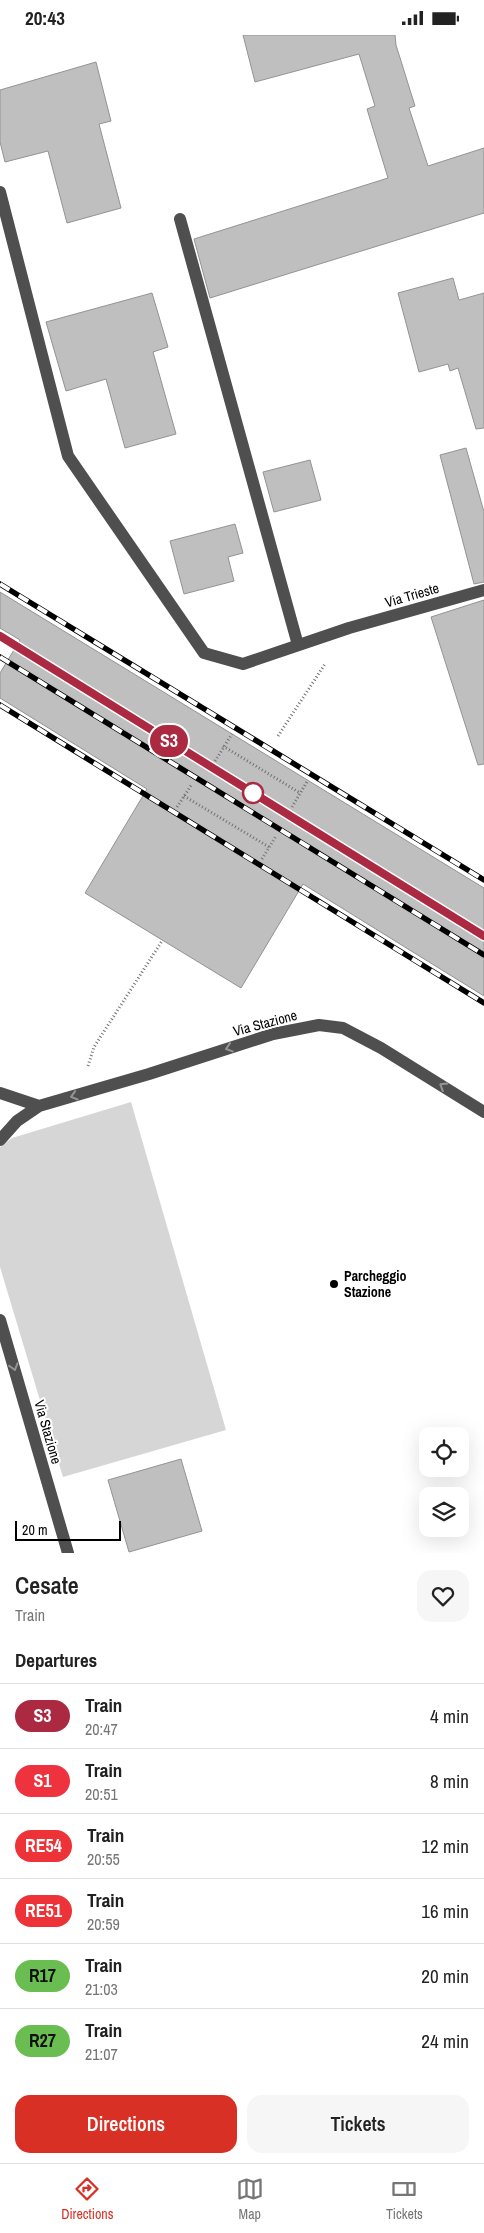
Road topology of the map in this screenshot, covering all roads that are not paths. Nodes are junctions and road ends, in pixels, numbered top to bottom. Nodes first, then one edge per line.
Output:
1 (0, 192) edge
2 (180, 219) dead end
3 (484, 590) edge
4 (298, 645) junction
5 (0, 1093) edge
6 (39, 1106) junction
7 (484, 1112) edge
8 (0, 1140) edge
9 (0, 1320) edge
10 (68, 1553) edge

1 - 4 street, Via Trieste
2 - 4 street
3 - 4 street, Via Trieste
5 - 6 street
7 -> 6 street, Via Stazione
6 - 8 street, Via Stazione
9 -> 10 street, Via Stazione

